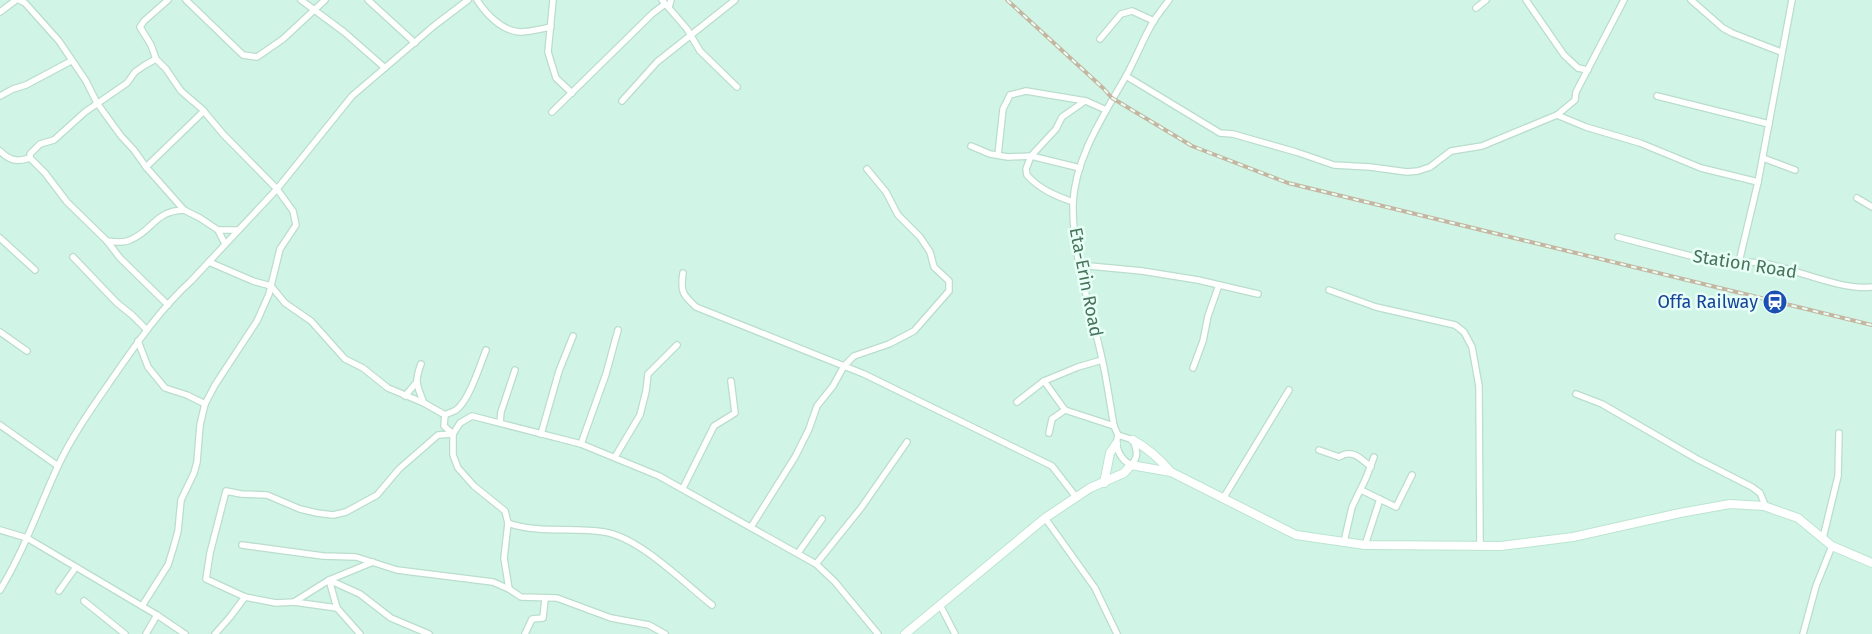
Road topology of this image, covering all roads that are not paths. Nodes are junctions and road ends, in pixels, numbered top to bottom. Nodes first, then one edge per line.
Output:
1 (168, 0) edge
2 (186, 0) edge
3 (301, 0) edge
4 (325, 0) edge
5 (368, 0) edge
6 (468, 0) edge
7 (477, 0) edge
8 (553, 0) edge
9 (735, 0) edge
10 (1169, 0) edge
11 (1486, 0) edge
12 (1526, 0) edge
13 (1624, 0) edge
14 (1690, 0) edge
15 (1792, 0) edge
16 (22, 1) edge
17 (667, 3) edge
18 (1476, 8) dead end
19 (315, 11) junction
20 (0, 12) edge
21 (1154, 21) junction
22 (551, 27) junction
23 (690, 35) junction
24 (1100, 39) dead end
25 (414, 43) junction
26 (1781, 52) junction
27 (156, 59) junction
28 (71, 61) junction
29 (385, 68) junction
30 (1588, 70) junction
31 (1126, 76) junction
32 (737, 87) dead end
33 (572, 93) junction
34 (0, 96) edge
35 (1657, 96) dead end
36 (622, 101) dead end
37 (1086, 101) junction
38 (97, 103) junction
39 (1106, 110) junction
40 (204, 111) junction
41 (552, 112) dead end
42 (1556, 115) junction
43 (1769, 124) junction
44 (971, 146) dead end
45 (0, 151) edge
46 (998, 156) junction
47 (1031, 156) junction
48 (30, 158) junction
49 (1762, 158) junction
50 (146, 167) junction
51 (1080, 168) junction
52 (866, 169) dead end
53 (1795, 170) dead end
54 (1758, 182) junction
55 (276, 189) junction
56 (1857, 198) dead end
57 (1073, 202) junction
58 (1872, 207) edge
59 (184, 210) junction
60 (218, 230) junction
61 (237, 230) junction
62 (1618, 237) dead end
63 (0, 238) edge
64 (107, 241) junction
65 (225, 244) junction
66 (73, 257) dead end
67 (209, 262) junction
68 (1739, 262) junction
69 (1079, 265) junction
70 (35, 270) dead end
71 (684, 273) dead end
72 (1219, 285) junction
73 (271, 286) junction
74 (1872, 287) edge
75 (1329, 290) dead end
76 (1258, 294) dead end
77 (168, 305) junction
78 (147, 330) junction
79 (618, 330) dead end
80 (0, 332) edge
81 (572, 336) dead end
82 (138, 341) junction
83 (677, 345) dead end
84 (486, 350) dead end
85 (27, 351) dead end
86 (1102, 360) junction
87 (422, 364) dead end
88 (844, 366) junction
89 (1193, 368) dead end
90 (515, 370) dead end
91 (731, 381) dead end
92 (1044, 381) junction
93 (416, 383) junction
94 (1289, 390) dead end
95 (1576, 394) dead end
96 (405, 396) junction
97 (1017, 402) dead end
98 (424, 403) junction
99 (205, 404) junction
100 (1065, 410) junction
101 (445, 415) junction
102 (500, 422) junction
103 (0, 426) edge
104 (1114, 426) junction
105 (1050, 433) dead end
106 (1839, 433) dead end
107 (453, 434) junction
108 (541, 434) junction
109 (1118, 435) junction
110 (1133, 440) junction
111 (906, 442) dead end
112 (581, 444) junction
113 (1116, 444) junction
114 (1319, 450) dead end
115 (615, 457) junction
116 (1374, 457) dead end
117 (1131, 465) junction
118 (58, 466) junction
119 (1371, 467) junction
120 (1171, 472) junction
121 (1412, 475) dead end
122 (1104, 483) junction
123 (683, 488) junction
124 (1361, 490) junction
125 (1076, 497) junction
126 (1224, 497) junction
127 (1380, 499) junction
128 (1766, 507) junction
129 (1045, 518) junction
130 (822, 519) dead end
131 (508, 523) junction
132 (751, 527) junction
133 (0, 530) edge
134 (27, 538) junction
135 (1823, 538) junction
136 (1344, 542) junction
137 (242, 545) dead end
138 (1365, 545) junction
139 (1480, 545) junction
140 (1832, 546) junction
141 (798, 553) junction
142 (372, 562) junction
143 (1872, 563) edge
144 (816, 564) junction
145 (76, 567) junction
146 (329, 580) junction
147 (509, 589) junction
148 (0, 590) edge
149 (59, 591) dead end
150 (245, 597) junction
151 (544, 599) junction
152 (84, 601) dead end
153 (294, 602) junction
154 (712, 605) dead end
155 (940, 605) junction
156 (142, 606) junction
157 (337, 608) junction
158 (157, 615) junction
159 (125, 634) edge
160 (146, 634) edge
161 (185, 634) edge
162 (215, 634) edge
163 (360, 634) edge
164 (428, 634) edge
165 (525, 634) edge
166 (665, 634) edge
167 (878, 634) edge
168 (905, 634) edge
169 (955, 634) edge
170 (1117, 634) edge
171 (1803, 634) edge

1 - 27 street
2 - 19 street
3 - 19 street
4 - 19 street
5 - 25 street
6 - 25 street
7 - 22 street
8 - 22 street
9 - 23 street
10 - 21 street, Eta-Erin Road
11 - 18 street
12 - 30 street
13 - 30 street
14 - 26 street
15 - 26 street
16 - 20 street
16 - 28 street
17 - 23 street
17 - 33 street
19 - 29 street
21 - 24 street
21 - 31 street, Eta-Erin Road
22 - 33 street
23 - 32 street
23 - 36 street
25 - 29 street
26 - 43 street
27 - 38 street
27 - 40 street
28 - 34 street
28 - 38 street
29 - 55 street
30 - 42 street
31 - 39 street, Eta-Erin Road
31 - 42 street
33 - 41 street
35 - 43 street
37 - 39 street
37 - 46 street
37 - 47 street
38 - 48 street
38 - 50 street
39 - 51 street, Eta-Erin Road
40 - 50 street
40 - 55 street
42 - 54 street
43 - 49 street
44 - 46 street
45 - 48 street
46 - 47 street
47 - 51 street
47 - 57 street
48 - 64 street
49 - 53 street
49 - 54 street
50 - 59 street
51 - 57 street, Eta-Erin Road
52 - 88 street
54 - 68 street
55 - 61 street
55 - 73 street
56 - 58 street
57 - 69 street, Eta-Erin Road
59 - 60 street
59 - 64 street
60 - 61 street
60 - 65 street
61 - 65 street
62 - 68 street, Station Road
63 - 70 street
64 - 77 street
65 - 67 street
66 - 78 street
67 - 73 street
67 - 77 street
68 - 74 street, Station Road
69 - 72 street
69 - 86 street, Eta-Erin Road
71 - 88 street
72 - 76 street
72 - 89 street
73 - 96 street
73 - 99 street
75 - 139 street
77 - 78 street
78 - 82 street
79 - 112 street
80 - 85 street
81 - 108 street
82 - 99 street
82 - 118 street
83 - 115 street
84 - 101 street
86 - 92 street
86 - 104 street, Eta-Erin Road
87 - 93 street
88 - 125 street
88 - 132 street
90 - 102 street
91 - 123 street
92 - 97 street
92 - 100 street
93 - 96 street
93 - 98 street
94 - 126 street
95 - 128 street
96 - 98 street
98 - 101 street
99 - 156 street
100 - 104 street
100 - 105 street
101 - 107 street
102 - 107 street
102 - 108 street
103 - 118 street
104 - 109 street, Eta-Erin Road
106 - 135 street
107 - 131 street
107 - 150 street
108 - 112 street
109 - 110 street
109 - 113 street
110 - 117 street
110 - 120 street
111 - 144 street
112 - 115 street
113 - 117 street
113 - 122 street
114 - 119 street
115 - 123 street
116 - 119 street
117 - 120 street
117 - 122 street
118 - 134 street
119 - 124 street
120 - 126 street
121 - 127 street
122 - 125 street
123 - 132 street
124 - 127 street
124 - 136 street
125 - 129 street
126 - 136 street
127 - 138 street
128 - 135 street
128 - 139 street
129 - 155 street
129 - 170 street
130 - 141 street
131 - 147 street
131 - 154 street
132 - 141 street
133 - 134 street
134 - 145 street
134 - 148 street
135 - 140 street
136 - 138 street
137 - 142 street
138 - 139 street
140 - 143 street
140 - 171 street
141 - 144 street
142 - 146 street
142 - 147 street
144 - 167 street
145 - 149 street
145 - 156 street
146 - 153 street
146 - 157 street
146 - 164 street
147 - 151 street
150 - 153 street
150 - 162 street
151 - 165 street
151 - 166 street
152 - 159 street
153 - 157 street
155 - 168 street
155 - 169 street
156 - 158 street
157 - 163 street
158 - 160 street
158 - 161 street

